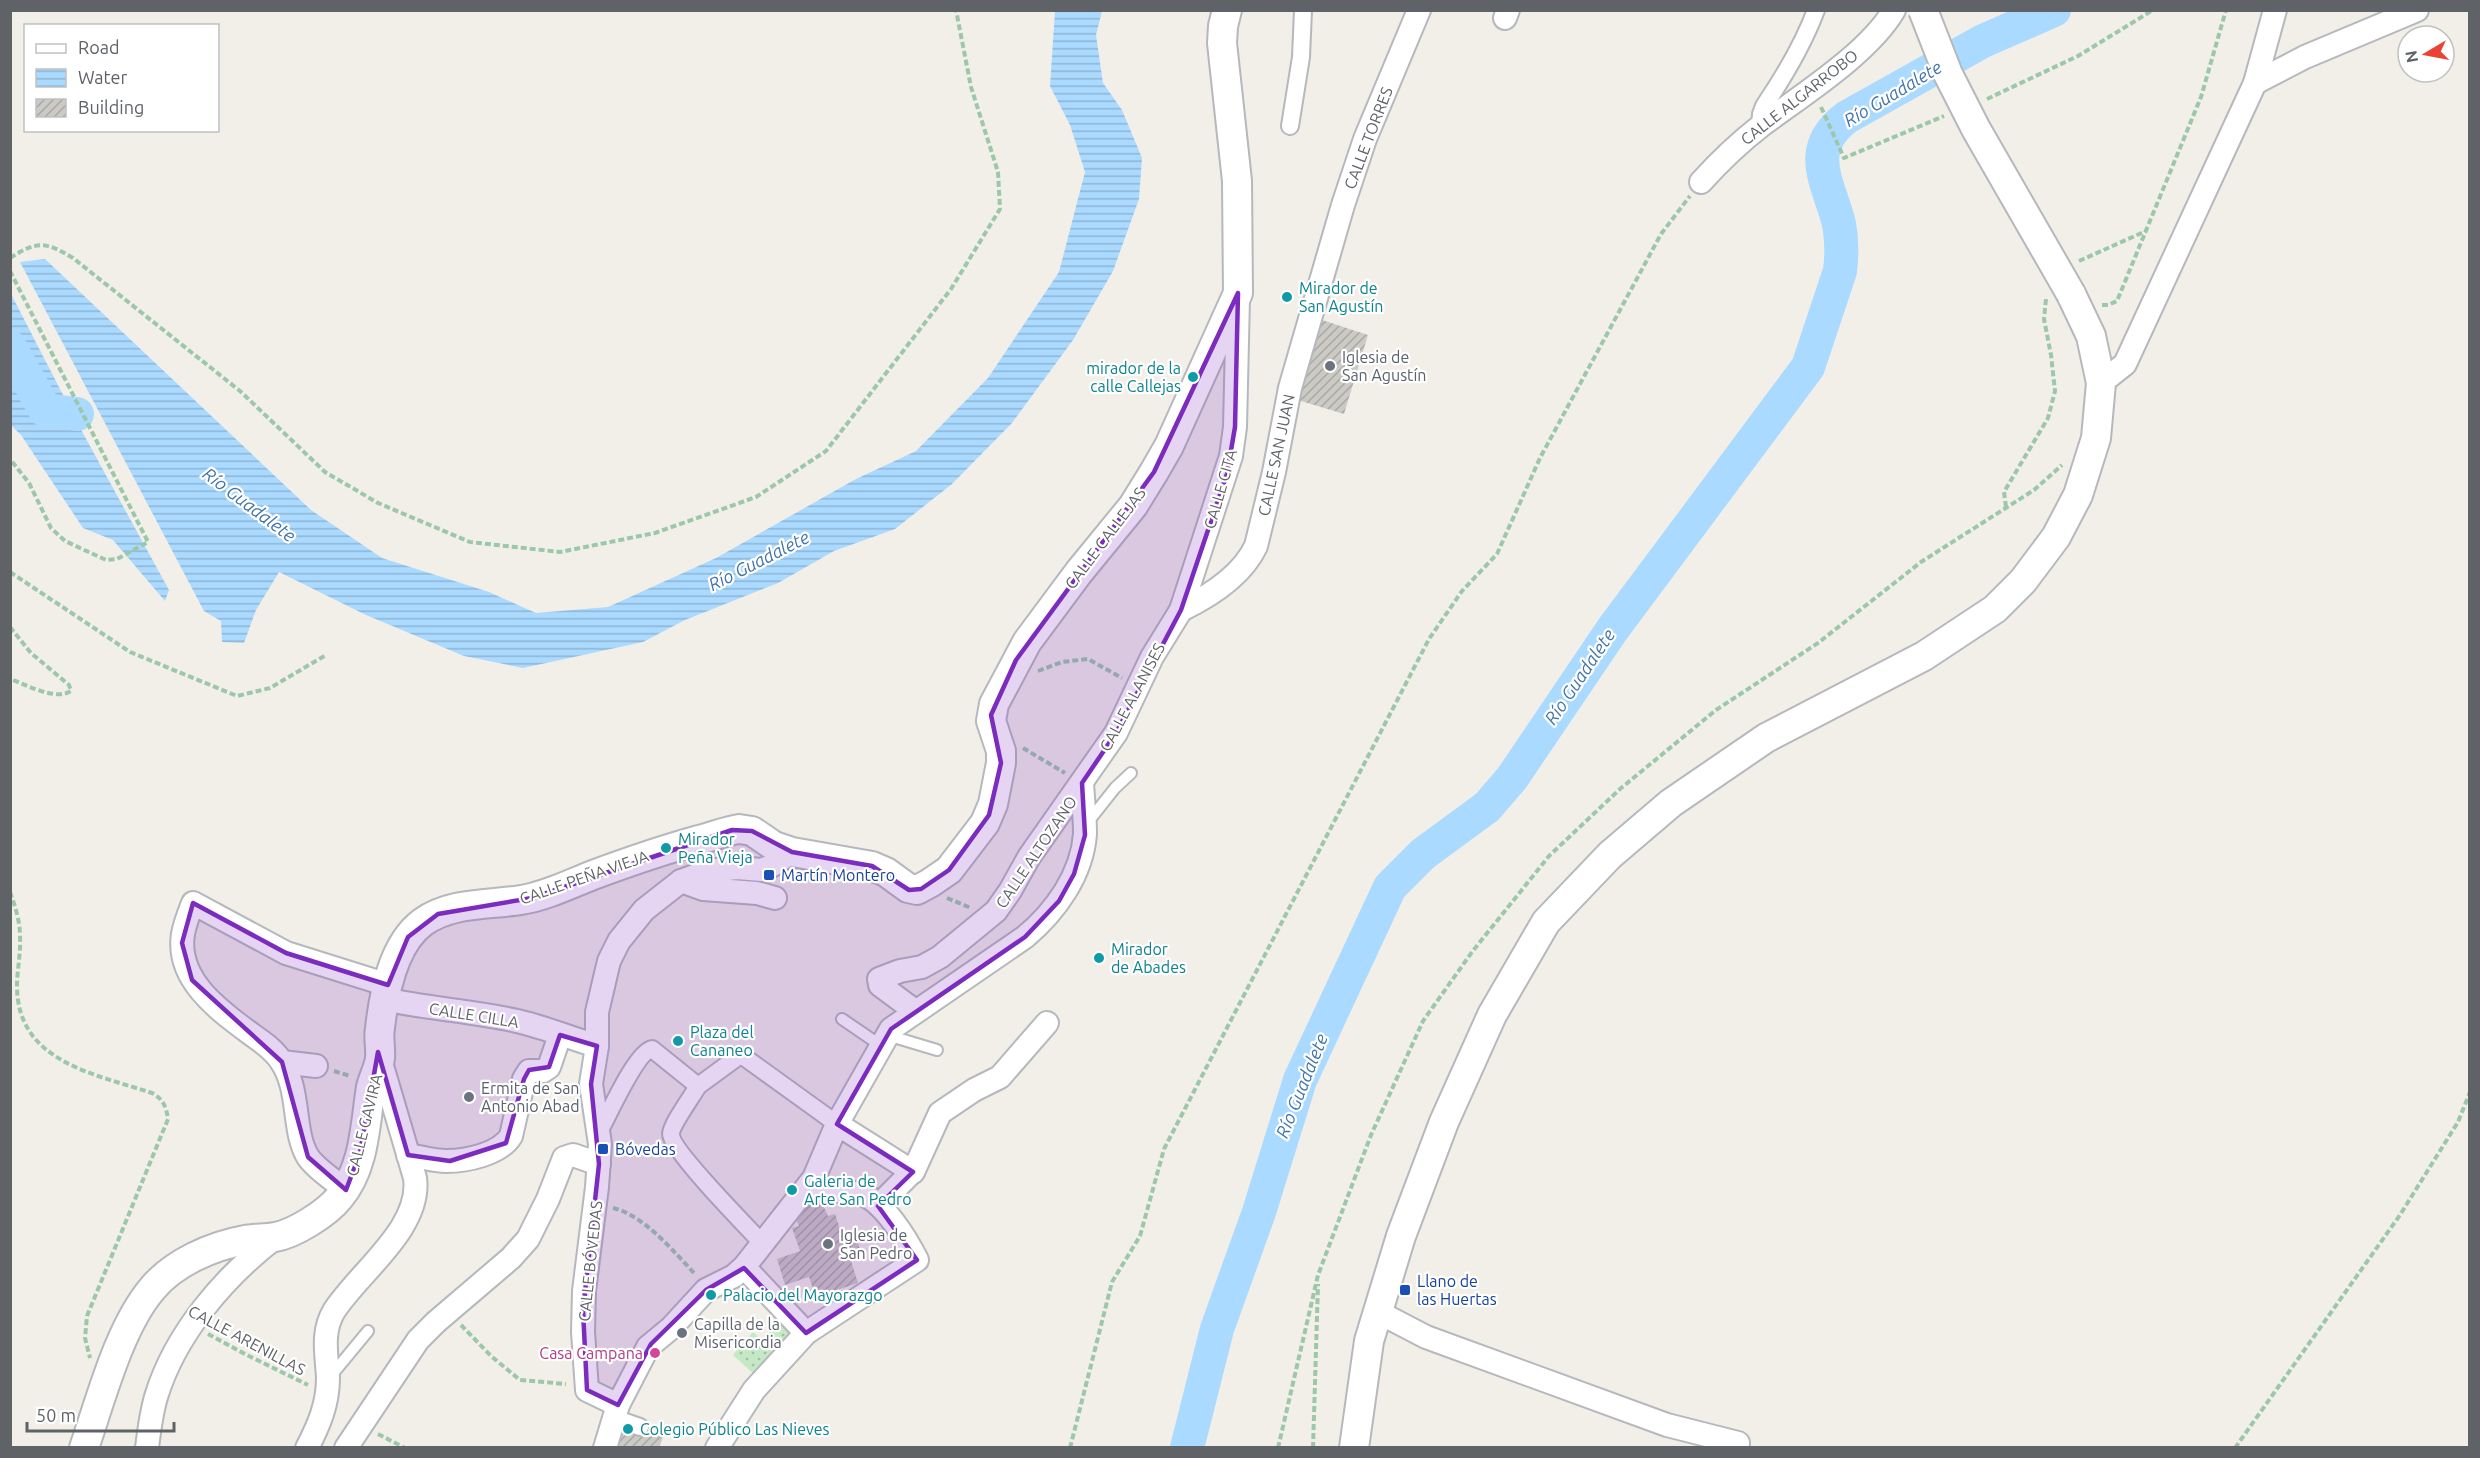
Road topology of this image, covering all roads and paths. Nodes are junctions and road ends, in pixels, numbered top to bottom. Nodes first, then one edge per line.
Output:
1 (956, 10) edge
2 (1227, 10) edge
3 (1303, 10) edge
4 (1419, 10) edge
5 (1816, 10) edge
6 (1894, 10) edge
7 (1923, 10) edge
8 (2153, 10) edge
9 (2226, 10) edge
10 (2417, 10) edge
11 (2272, 20) edge
12 (2305, 57) junction
13 (2255, 83) junction
14 (1981, 101) dead end
15 (1824, 113) dead end
16 (1949, 114) dead end
17 (1290, 126) dead end
18 (1760, 127) junction
19 (1701, 182) joint
20 (2147, 231) junction
21 (10, 258) edge
22 (2071, 266) dead end
23 (1325, 268) joint
24 (10, 271) edge
25 (1238, 293) junction
26 (2059, 295) junction
27 (2100, 305) dead end
28 (2101, 383) junction
29 (10, 459) edge
30 (2006, 507) dead end
31 (10, 572) edge
32 (1181, 610) junction
33 (10, 627) edge
34 (326, 655) dead end
35 (1014, 665) junction
36 (10, 679) edge
37 (1139, 687) junction
38 (1001, 751) junction
39 (1131, 773) dead end
40 (1082, 783) junction
41 (1084, 827) junction
42 (792, 852) junction
43 (681, 881) junction
44 (921, 889) junction
45 (10, 892) edge
46 (775, 898) dead end
47 (991, 917) junction
48 (386, 992) junction
49 (915, 1011) junction
50 (842, 1019) dead end
51 (1047, 1023) dead end
52 (560, 1035) junction
53 (883, 1040) junction
54 (597, 1046) junction
55 (937, 1050) dead end
56 (282, 1062) junction
57 (316, 1066) joint
58 (376, 1071) junction
59 (698, 1086) junction
60 (2469, 1092) edge
61 (837, 1124) junction
62 (599, 1132) junction
63 (408, 1155) junction
64 (599, 1164) junction
65 (913, 1172) junction
66 (808, 1187) junction
67 (346, 1190) junction
68 (595, 1204) junction
69 (879, 1205) junction
70 (276, 1237) junction
71 (763, 1244) junction
72 (744, 1267) junction
73 (1318, 1275) dead end
74 (709, 1288) junction
75 (447, 1312) junction
76 (1378, 1312) junction
77 (191, 1324) junction
78 (368, 1331) dead end
79 (806, 1333) junction
80 (325, 1356) junction
81 (111, 1370) junction
82 (328, 1379) junction
83 (587, 1390) junction
84 (616, 1412) junction
85 (361, 1426) junction
86 (640, 1427) dead end
87 (1738, 1443) dead end
88 (84, 1448) edge
89 (147, 1448) edge
90 (307, 1448) edge
91 (346, 1448) edge
92 (405, 1448) edge
93 (604, 1448) edge
94 (717, 1448) edge
95 (1070, 1448) edge
96 (1313, 1448) edge
97 (1354, 1448) edge
98 (2235, 1448) edge

1 - 21 path
2 - 25 street, CALLE CALLEJAS
3 - 17 street
4 - 23 street, CALLE TORRES
5 - 18 street
6 - 18 street, CALLE ALGARROBO
7 - 26 street, bridge
8 - 14 path
9 - 20 path
10 - 12 street
11 - 12 street
11 - 13 street
12 - 13 street
13 - 28 street
15 - 16 path
18 - 19 street, CALLE ALGARROBO
19 - 95 path
20 - 22 path
20 - 27 path
23 - 32 street, CALLE SAN JUAN
24 - 29 path
25 - 32 street, CALLE CITA
25 - 35 street, CALLE CALLEJAS
26 - 28 street
26 - 30 path
28 - 76 street
31 - 34 path
32 - 37 street, CALLE ALANISES
33 - 36 path
35 - 37 path
35 - 38 street, CALLE CALLEJAS
37 - 40 street, CALLE ALANISES
38 - 40 path
38 - 44 street, CALLE CALLEJAS
39 - 41 lane
40 - 41 street
40 - 47 street, CALLE ALTOZANO
41 - 49 street
42 - 43 street, CALLE BÓVEDAS
42 - 44 street, CALLE PEÑA VIEJA
42 - 48 street, CALLE PEÑA VIEJA
43 - 46 street
43 - 54 street, CALLE BÓVEDAS
44 - 47 path, CALLE ALTOZANO
45 - 81 path
47 - 49 street
48 - 52 street, CALLE CILLA
48 - 56 street, CALLE CILLA
48 - 58 street, CALLE PEÑA VIEJA
49 - 53 street
50 - 53 lane
51 - 65 street
52 - 54 street, CALLE CILLA
52 - 63 street
53 - 55 lane
53 - 61 street
54 - 62 street, CALLE BÓVEDAS
56 - 57 street
56 - 67 street
57 - 58 path
58 - 63 street
58 - 67 street, CALLE GAVIRA
59 - 61 street
59 - 62 street
59 - 71 street
60 - 98 path
61 - 65 street
61 - 66 street
62 - 64 street, CALLE BÓVEDAS
63 - 80 street
64 - 68 street, CALLE BÓVEDAS
64 - 75 street
65 - 69 street
66 - 69 street
66 - 71 street
67 - 70 street
68 - 74 path
68 - 83 street, CALLE BÓVEDAS
69 - 79 street
70 - 77 street
70 - 81 street
71 - 72 street
72 - 74 street
72 - 79 street
73 - 96 path
74 - 84 street
75 - 83 path
75 - 85 street
76 - 87 street
76 - 97 street
77 - 80 path, CALLE ARENILLAS
77 - 89 street
78 - 82 lane
79 - 94 street
80 - 82 street
81 - 88 street
82 - 90 street
83 - 84 street
84 - 86 street
84 - 93 street
85 - 91 street
85 - 92 path

